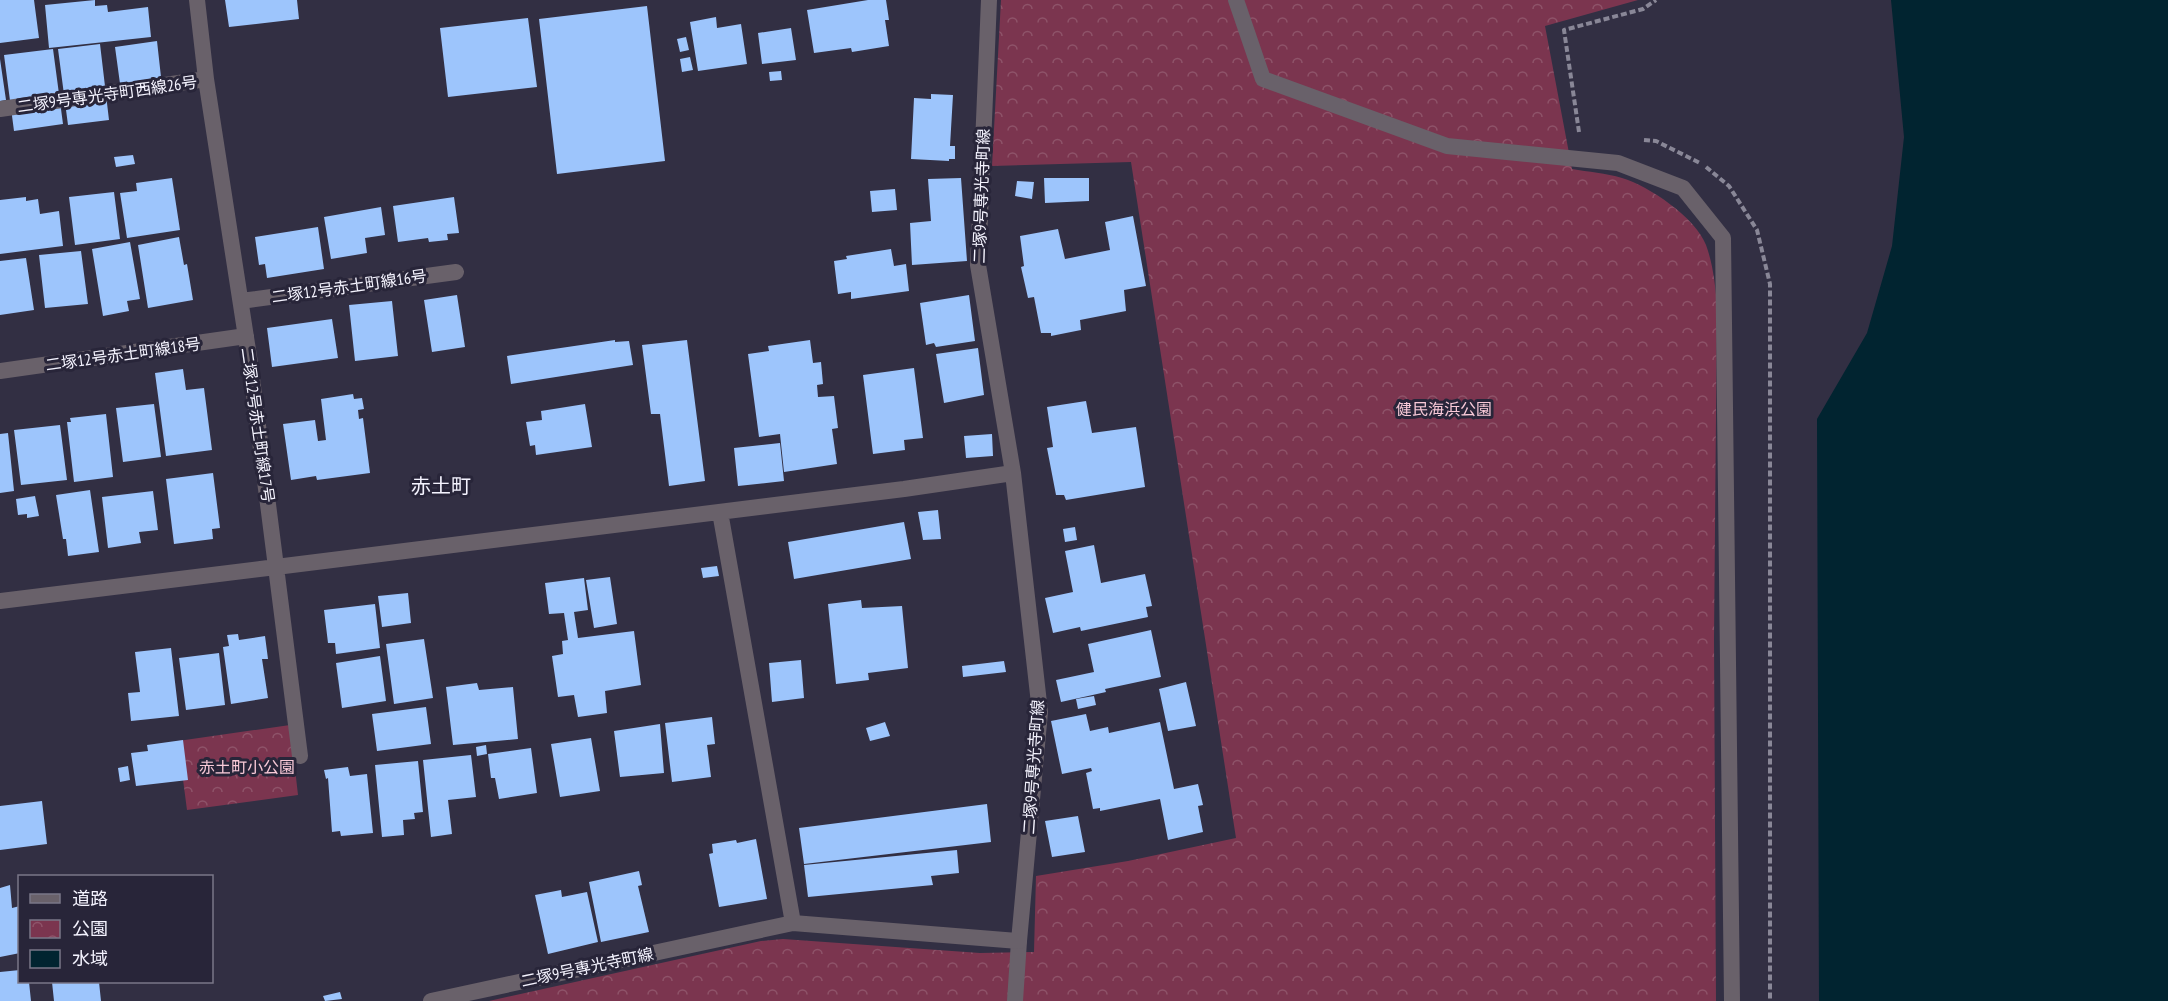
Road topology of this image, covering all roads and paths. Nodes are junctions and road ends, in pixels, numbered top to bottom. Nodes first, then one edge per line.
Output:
1 (197, 0) edge
2 (989, 0) edge
3 (1236, 0) edge
4 (206, 79) junction
5 (0, 109) edge
6 (456, 272) dead end
7 (241, 301) junction
8 (246, 336) junction
9 (0, 371) edge
10 (1013, 473) junction
11 (720, 512) junction
12 (276, 567) junction
13 (0, 601) edge
14 (300, 756) dead end
15 (793, 922) junction
16 (1019, 940) junction
17 (431, 1001) edge
18 (1015, 1001) edge
19 (1732, 1001) edge

1 - 4 street, 二塚9号専光寺町西線26号
2 - 10 street, 二塚9号専光寺町線
3 - 19 street
4 - 5 street, 二塚9号専光寺町西線26号
4 - 7 street, 二塚12号赤土町線17号
6 - 7 street, 二塚12号赤土町線16号
7 - 8 street, 二塚12号赤土町線17号
8 - 9 street, 二塚12号赤土町線18号
8 - 12 street, 二塚12号赤土町線17号
10 - 11 street
10 - 16 street, 二塚9号専光寺町線
11 - 12 street
11 - 15 street
12 - 13 street
12 - 14 street, 二塚12号赤土町線17号
15 - 16 street, 二塚9号専光寺町線
15 - 17 street, 二塚9号専光寺町線
16 - 18 street

